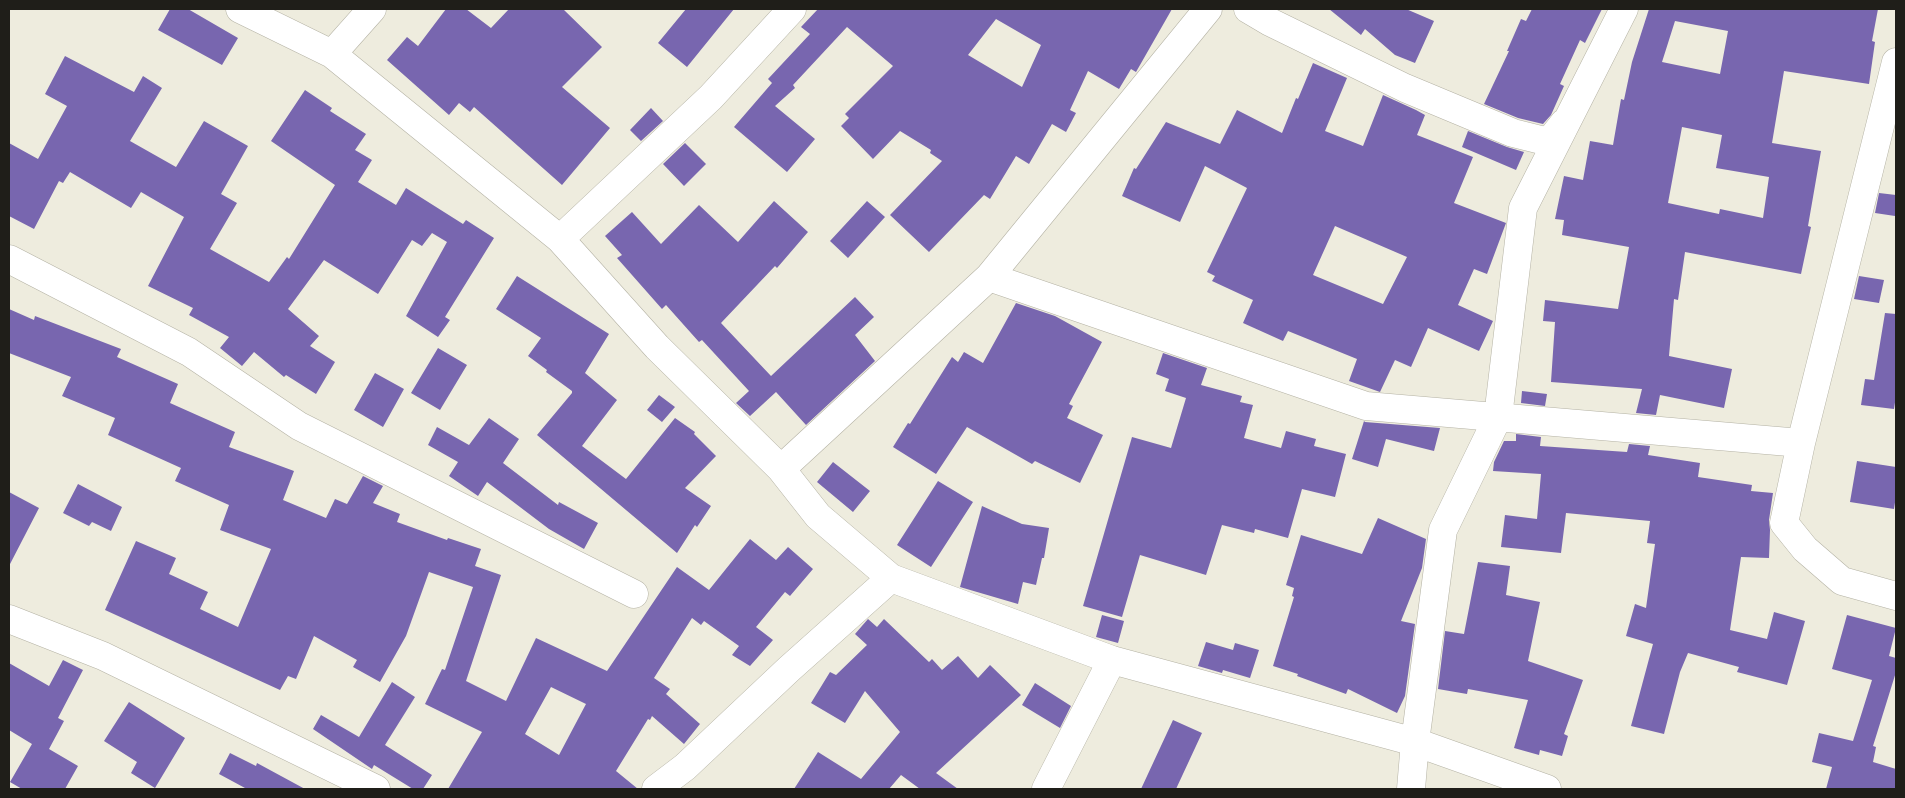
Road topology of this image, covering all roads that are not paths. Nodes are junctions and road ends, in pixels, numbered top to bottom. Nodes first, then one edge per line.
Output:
1 (240, 9) edge
2 (372, 9) edge
3 (792, 9) edge
4 (1208, 9) edge
5 (1248, 9) edge
6 (1624, 9) edge
7 (332, 54) junction
8 (1896, 62) edge
9 (1572, 112) junction
10 (560, 239) junction
11 (9, 259) edge
12 (989, 277) junction
13 (1498, 417) junction
14 (1801, 443) junction
15 (781, 469) junction
16 (891, 578) junction
17 (634, 594) dead end
18 (1896, 596) edge
19 (9, 619) edge
20 (1112, 660) junction
21 (1415, 742) junction
22 (376, 789) edge
23 (656, 789) edge
24 (1046, 789) edge
25 (1411, 789) edge
26 (1547, 789) edge

1 - 7 street
2 - 7 street
3 - 10 street
4 - 12 street
5 - 9 street
6 - 9 street
7 - 10 street
8 - 14 street
9 - 13 street
10 - 15 street
11 - 17 street
12 - 13 street
12 - 15 street
13 - 14 street
13 - 21 street
14 - 18 street
15 - 16 street
16 - 20 street
16 - 23 street
19 - 22 street
20 - 21 street
20 - 24 street
21 - 25 street
21 - 26 street

